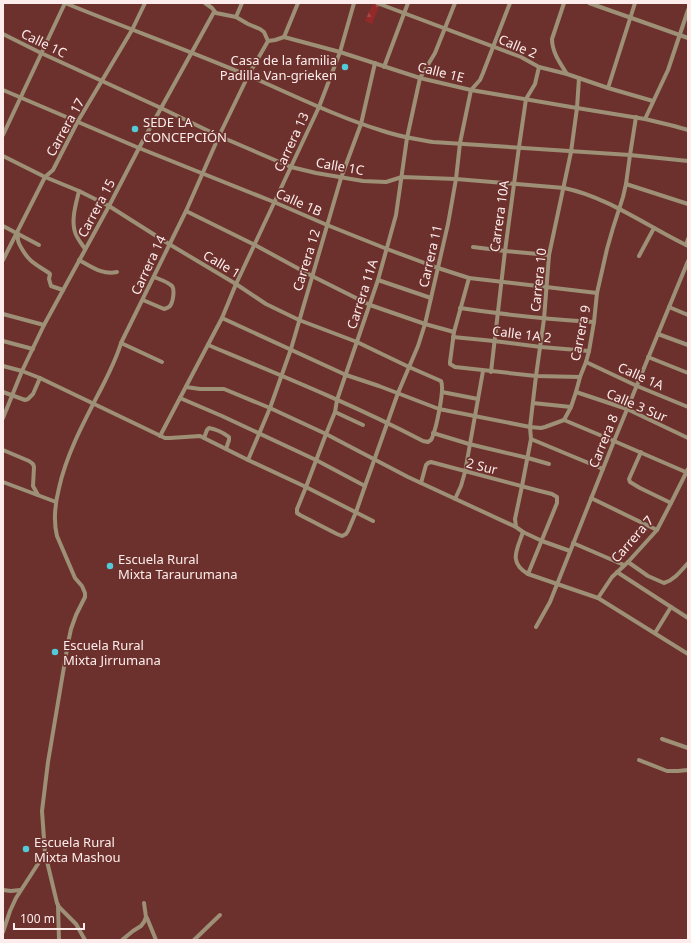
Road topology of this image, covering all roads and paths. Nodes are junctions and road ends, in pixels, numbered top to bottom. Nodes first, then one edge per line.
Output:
1 (65, 3) edge
2 (145, 3) edge
3 (205, 3) edge
4 (242, 3) edge
5 (298, 3) edge
6 (354, 3) edge
7 (376, 3) edge
8 (408, 3) edge
9 (455, 3) edge
10 (510, 3) edge
11 (564, 3) edge
12 (589, 3) edge
13 (635, 3) edge
14 (688, 10) edge
15 (214, 12) junction
16 (404, 14) junction
17 (236, 17) junction
18 (630, 17) junction
19 (445, 29) junction
20 (132, 30) junction
21 (3, 34) edge
22 (679, 35) junction
23 (284, 37) junction
24 (688, 38) edge
25 (268, 40) junction
26 (493, 46) junction
27 (340, 52) junction
28 (41, 53) junction
29 (191, 53) junction
30 (375, 63) junction
31 (384, 66) junction
32 (540, 67) junction
33 (567, 74) junction
34 (248, 76) junction
35 (420, 78) junction
36 (579, 78) junction
37 (102, 81) junction
38 (608, 88) junction
39 (3, 90) edge
40 (472, 90) junction
41 (20, 97) junction
42 (526, 99) junction
43 (653, 101) junction
44 (319, 107) junction
45 (161, 108) junction
46 (577, 108) junction
47 (636, 117) junction
48 (645, 119) junction
49 (78, 121) junction
50 (361, 124) junction
51 (688, 130) edge
52 (3, 135) edge
53 (220, 136) junction
54 (407, 138) junction
55 (460, 143) junction
56 (519, 147) junction
57 (139, 148) junction
58 (571, 152) junction
59 (630, 155) junction
60 (3, 156) edge
61 (688, 161) edge
62 (291, 167) junction
63 (202, 173) junction
64 (45, 177) junction
65 (402, 177) junction
66 (341, 178) junction
67 (456, 179) junction
68 (514, 184) junction
69 (626, 184) junction
70 (564, 188) junction
71 (79, 191) junction
72 (274, 202) junction
73 (688, 204) edge
74 (109, 206) junction
75 (619, 210) junction
76 (186, 211) junction
77 (327, 225) junction
78 (3, 226) edge
79 (654, 228) junction
80 (17, 233) junction
81 (688, 239) edge
82 (169, 244) junction
83 (38, 245) dead end
84 (255, 245) junction
85 (687, 246) edge
86 (473, 247) dead end
87 (86, 249) junction
88 (387, 249) junction
89 (505, 251) junction
90 (549, 254) junction
91 (639, 256) dead end
92 (3, 260) edge
93 (79, 260) junction
94 (688, 262) edge
95 (438, 268) junction
96 (117, 272) dead end
97 (312, 276) junction
98 (154, 277) junction
99 (469, 278) junction
100 (378, 280) junction
101 (501, 282) junction
102 (236, 284) junction
103 (547, 288) junction
104 (63, 290) junction
105 (597, 293) junction
106 (431, 298) junction
107 (143, 300) junction
108 (370, 305) junction
109 (669, 307) junction
110 (460, 308) junction
111 (3, 314) edge
112 (497, 314) junction
113 (688, 315) edge
114 (222, 318) junction
115 (544, 318) junction
116 (299, 320) junction
117 (594, 322) junction
118 (425, 324) junction
119 (44, 325) junction
120 (454, 332) junction
121 (658, 334) junction
122 (453, 337) junction
123 (3, 341) edge
124 (494, 341) junction
125 (357, 342) junction
126 (122, 343) junction
127 (208, 345) junction
128 (688, 345) edge
129 (541, 347) junction
130 (33, 349) junction
131 (291, 349) junction
132 (589, 351) junction
133 (648, 357) junction
134 (162, 362) dead end
135 (586, 362) junction
136 (3, 366) edge
137 (409, 368) junction
138 (22, 371) junction
139 (483, 371) junction
140 (491, 372) junction
141 (688, 374) edge
142 (346, 375) junction
143 (282, 376) junction
144 (536, 376) junction
145 (580, 377) junction
146 (40, 378) junction
147 (186, 386) junction
148 (637, 386) junction
149 (3, 392) edge
150 (442, 392) junction
151 (576, 392) junction
152 (398, 393) junction
153 (12, 395) junction
154 (180, 398) junction
155 (478, 399) junction
156 (337, 400) junction
157 (94, 403) junction
158 (533, 403) junction
159 (571, 407) junction
160 (688, 407) edge
161 (270, 408) junction
162 (439, 409) junction
163 (627, 409) junction
164 (335, 412) junction
165 (475, 416) junction
166 (3, 418) edge
167 (564, 420) junction
168 (387, 423) junction
169 (363, 425) dead end
170 (530, 427) junction
171 (260, 434) junction
172 (326, 434) junction
173 (433, 434) junction
174 (160, 436) junction
175 (204, 438) junction
176 (688, 438) edge
177 (530, 439) junction
178 (614, 441) junction
179 (469, 444) junction
180 (226, 449) junction
181 (3, 450) edge
182 (641, 452) junction
183 (528, 458) junction
184 (374, 459) junction
185 (248, 460) junction
186 (316, 460) junction
187 (549, 464) dead end
188 (603, 469) junction
189 (688, 471) edge
190 (465, 472) junction
191 (3, 482) edge
192 (421, 482) junction
193 (366, 486) junction
194 (522, 486) junction
195 (306, 487) junction
196 (38, 495) junction
197 (591, 498) junction
198 (455, 499) junction
199 (56, 502) junction
200 (671, 503) junction
201 (356, 512) junction
202 (373, 521) dead end
203 (516, 527) junction
204 (657, 530) junction
205 (523, 532) junction
206 (542, 541) junction
207 (573, 543) junction
208 (570, 551) junction
209 (628, 562) junction
210 (688, 563) edge
211 (624, 565) junction
212 (617, 572) junction
213 (528, 574) junction
214 (556, 584) junction
215 (598, 598) junction
216 (670, 607) junction
217 (688, 618) edge
218 (536, 627) dead end
219 (655, 633) junction
220 (688, 654) edge
221 (662, 739) dead end
222 (688, 748) edge
223 (639, 760) dead end
224 (688, 770) edge
225 (45, 853) junction
226 (3, 890) edge
227 (20, 890) junction
228 (144, 903) dead end
229 (58, 904) junction
230 (220, 915) dead end
231 (146, 918) junction
232 (3, 932) edge
233 (59, 940) edge
234 (85, 940) edge
235 (122, 940) edge
236 (156, 940) edge
237 (194, 940) edge

1 - 20 street
1 - 28 street
2 - 20 street, Carrera 17
3 - 15 street
4 - 17 street
5 - 23 street
6 - 27 street, Carrera 13
7 - 16 street, Calle 2
8 - 16 street
9 - 19 street, Carrera 11A
10 - 26 street, Carrera 11
11 - 33 street
12 - 18 street
13 - 18 street
14 - 22 street
15 - 17 street
15 - 29 street, Carrera 15
16 - 19 street, Calle 2
16 - 31 street
17 - 25 street
18 - 22 street
18 - 38 street
19 - 26 street, Calle 2
19 - 35 street, Carrera 11A
20 - 29 street
20 - 37 street, Carrera 17
21 - 28 street, Calle 1C
22 - 24 street
22 - 43 street
23 - 25 street, Calle 1E
23 - 27 street, Calle 1E
25 - 34 street, Carrera 14
26 - 32 street, Calle 2
26 - 40 street, Carrera 11
27 - 30 street, Calle 1E
27 - 44 street, Carrera 13
28 - 37 street, Calle 1C
28 - 41 street
29 - 34 street
29 - 45 street, Carrera 15
30 - 31 street, Calle 1E
30 - 50 street, Carrera 12
31 - 35 street, Calle 1E
32 - 33 street, Calle 2
32 - 42 street, Carrera 10A
33 - 36 street, Calle 2
34 - 44 street
34 - 53 street, Carrera 14
35 - 40 street, Calle 1E
35 - 54 street, Carrera 11A
36 - 38 street, Calle 2
36 - 46 street, Carrera 10
37 - 45 street, Calle 1C
37 - 49 street, Carrera 17
38 - 43 street, Calle 2
39 - 41 street, Calle 1B
40 - 42 street, Calle 1E
40 - 55 street, Carrera 11
41 - 49 street, Calle 1B
41 - 52 street
42 - 46 street, Calle 1E
42 - 56 street, Carrera 10A
43 - 48 street
44 - 50 street
44 - 62 street, Carrera 13
45 - 53 street, Calle 1C
45 - 57 street, Carrera 15
46 - 47 street, Calle 1E
46 - 58 street, Carrera 10
47 - 48 street, Calle 1E
47 - 59 street, Carrera 9
48 - 51 street, Calle 1E
49 - 57 street, Calle 1B
49 - 64 street, Carrera 17
50 - 54 street
50 - 66 street, Carrera 12
53 - 62 street, Calle 1C
53 - 63 street, Carrera 14
54 - 55 street
54 - 65 street, Carrera 11A
55 - 56 street
55 - 67 street, Carrera 11
56 - 58 street
56 - 68 street, Carrera 10A
57 - 63 street, Calle 1B
57 - 74 street, Carrera 15
58 - 59 street
58 - 70 street, Carrera 10
59 - 61 street
59 - 69 street, Carrera 9
60 - 64 street, Calle 1
62 - 66 street, Calle 1C
62 - 72 street, Carrera 13
63 - 72 street, Calle 1B
63 - 76 street, Carrera 14
64 - 71 street, Calle 1
64 - 80 street, Carrera 17
65 - 66 street, Calle 1C
65 - 67 street, Calle 1C
65 - 88 street, Carrera 11A
66 - 77 street, Carrera 12
67 - 68 street, Calle 1C
67 - 95 street, Carrera 11
68 - 70 street, Calle 1C
68 - 89 street, Carrera 10A
69 - 73 street
69 - 75 street, Carrera 9
70 - 75 street, Calle 1C
70 - 90 street, Carrera 10
71 - 74 street, Calle 1
71 - 87 street
72 - 77 street, Calle 1B
72 - 84 street, Carrera 13
74 - 82 street, Calle 1
74 - 87 street, Carrera 15
75 - 79 street, Calle 1C
75 - 105 street, Carrera 9
76 - 82 street, Carrera 14
76 - 84 street
77 - 88 street, Calle 1B
77 - 97 street, Carrera 12
78 - 80 street
79 - 85 street, Calle 1C
79 - 91 street
80 - 83 street
80 - 92 street, Carrera 17
80 - 104 street
81 - 85 street
82 - 98 street, Carrera 14
82 - 102 street, Calle 1
84 - 97 street
84 - 102 street, Carrera 13
86 - 89 street
87 - 93 street, Carrera 15
88 - 95 street, Calle 1B
88 - 100 street, Carrera 11A
89 - 90 street
89 - 101 street, Carrera 10A
90 - 103 street, Carrera 10
93 - 96 street
93 - 104 street, Carrera 15
94 - 109 street, Carrera 8
95 - 99 street, Calle 1B
95 - 106 street, Carrera 11
97 - 108 street
97 - 116 street, Carrera 12
98 - 107 street, Carrera 14
98 - 107 street
99 - 101 street, Calle 1B
99 - 110 street
100 - 106 street
100 - 108 street, Carrera 11A
101 - 103 street, Calle 1B
101 - 112 street, Carrera 10A
102 - 114 street, Carrera 13
102 - 116 street, Calle 1
103 - 105 street, Calle 1B
103 - 115 street, Carrera 10
104 - 119 street, Carrera 15
105 - 117 street, Carrera 9
106 - 118 street, Carrera 11
107 - 126 street, Carrera 14
108 - 118 street
108 - 125 street, Carrera 11A
109 - 113 street
109 - 121 street, Carrera 8
110 - 112 street
110 - 120 street
111 - 119 street
112 - 115 street
112 - 124 street, Carrera 10A
114 - 127 street, Carrera 13
114 - 131 street
115 - 117 street
115 - 129 street, Carrera 10
116 - 125 street, Calle 1
116 - 131 street, Carrera 12
117 - 132 street, Carrera 9
118 - 120 street
118 - 137 street, Carrera 11
119 - 130 street, Carrera 15
120 - 122 street
121 - 128 street
121 - 133 street, Carrera 8
122 - 124 street, Calle 1A 2
122 - 139 street
123 - 130 street
124 - 129 street, Calle 1A 2
124 - 140 street, Carrera 10A
125 - 137 street, Calle 1
125 - 142 street, Carrera 11A
126 - 134 street
126 - 157 street, Carrera 14
127 - 143 street
127 - 147 street, Carrera 13
129 - 132 street, Calle 1A 2
129 - 144 street, Carrera 10
130 - 138 street, Carrera 15
131 - 142 street
131 - 143 street, Carrera 12
132 - 135 street, Carrera 9
133 - 141 street
133 - 148 street, Carrera 8
135 - 145 street, Carrera 9
135 - 148 street, Calle 1A
136 - 138 street
137 - 150 street, Calle 1
137 - 152 street, Carrera 11
138 - 146 street
138 - 153 street, Carrera 15
139 - 140 street
139 - 155 street
140 - 144 street
142 - 152 street
142 - 156 street, Carrera 11A
143 - 156 street
143 - 161 street, Carrera 12
144 - 145 street
144 - 158 street, Carrera 10
145 - 151 street, Carrera 9
146 - 153 street
146 - 157 street
147 - 154 street, Carrera 13
147 - 161 street
148 - 160 street, Calle 1A
148 - 163 street, Carrera 8
149 - 153 street
150 - 155 street
150 - 162 street
151 - 159 street, Carrera 9
151 - 163 street, Calle 3 Sur
152 - 162 street
152 - 168 street, Carrera 11
153 - 166 street, Carrera 15
154 - 171 street
154 - 174 street, Carrera 13
155 - 165 street
156 - 164 street, Carrera 11A
156 - 168 street
157 - 174 street
157 - 199 street, Carrera 14
158 - 159 street
158 - 170 street, Carrera 10
159 - 167 street, Carrera 9
161 - 171 street, Carrera 12
161 - 172 street
162 - 165 street
162 - 173 street
163 - 176 street, Calle 3 Sur
163 - 178 street, Carrera 8
164 - 169 street
164 - 172 street, Carrera 11A
165 - 170 street
165 - 179 street
167 - 170 street
167 - 178 street
168 - 173 street
168 - 184 street, Carrera 11
170 - 177 street, Carrera 10
171 - 185 street, Carrera 12
171 - 186 street
172 - 184 street
172 - 186 street, Carrera 11A
173 - 179 street
174 - 175 street
175 - 180 street
175 - 180 street
177 - 183 street, Carrera 10
177 - 188 street
178 - 182 street
178 - 188 street, Carrera 8
179 - 183 street
179 - 190 street
180 - 185 street
181 - 196 street
182 - 189 street
182 - 200 street
183 - 187 street
183 - 194 street, Carrera 10
184 - 192 street
184 - 193 street, Carrera 11
185 - 195 street
186 - 193 street
186 - 195 street, Carrera 11A
188 - 197 street, Carrera 8
189 - 200 street, Carrera 7
190 - 192 street, 2 Sur
190 - 194 street, 2 Sur
190 - 198 street
191 - 196 street
192 - 198 street
193 - 201 street, Carrera 11
194 - 203 street, Carrera 10
194 - 206 street, 2 Sur
195 - 201 street
195 - 201 street, Carrera 11A
196 - 199 street
197 - 204 street
197 - 207 street, Carrera 8
198 - 203 street
199 - 225 street, Carrera 14
200 - 204 street, Carrera 7
201 - 202 street
203 - 205 street
204 - 209 street, Carrera 7
205 - 206 street
205 - 213 street
206 - 208 street
206 - 213 street
207 - 208 street, Carrera 8
207 - 211 street
208 - 214 street, Carrera 8
209 - 210 street
209 - 211 street, Carrera 7
211 - 212 street, Carrera 7
212 - 215 street, Carrera 7
212 - 216 street
213 - 214 street
214 - 215 street
214 - 218 street, Carrera 8
215 - 219 street
216 - 217 street
216 - 219 street
219 - 220 street
221 - 222 street
223 - 224 street
225 - 227 street
225 - 229 street, Carrera 14
226 - 227 street
227 - 232 street
228 - 231 street
229 - 233 street
229 - 234 street
230 - 237 street
231 - 235 street
231 - 236 street

